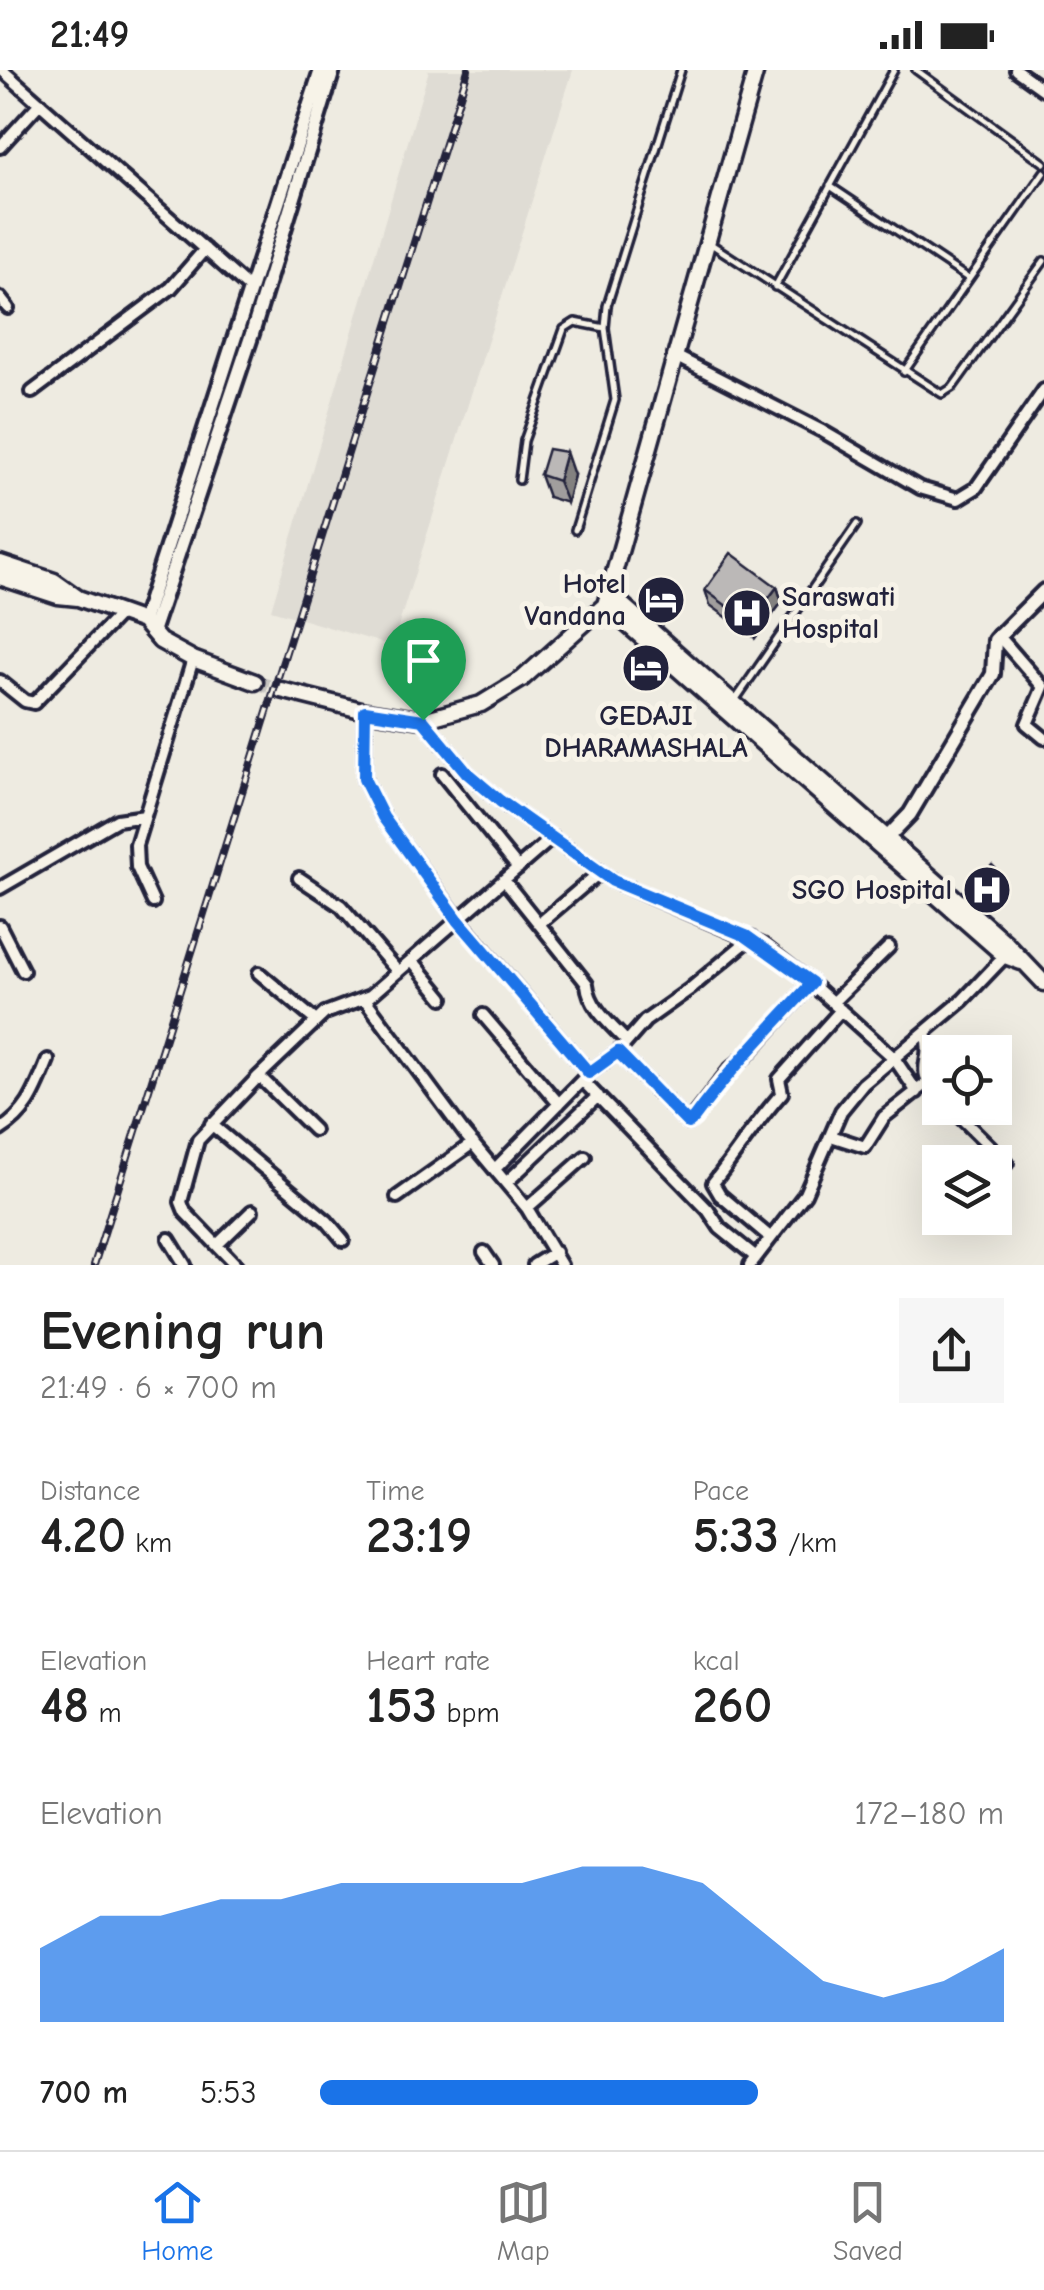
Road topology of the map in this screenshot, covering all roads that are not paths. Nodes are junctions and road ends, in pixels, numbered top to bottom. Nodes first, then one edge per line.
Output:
1 (321, 70) edge
2 (334, 70) edge
3 (681, 70) edge
4 (756, 70) edge
5 (894, 70) edge
6 (916, 70) edge
7 (1016, 70) edge
8 (5, 71) edge
9 (1044, 90) edge
10 (40, 103) junction
11 (0, 147) edge
12 (1044, 163) edge
13 (1044, 172) edge
14 (830, 186) junction
15 (708, 243) junction
16 (205, 248) junction
17 (1044, 262) edge
18 (969, 279) junction
19 (775, 287) junction
20 (252, 290) junction
21 (604, 328) junction
22 (677, 357) junction
23 (904, 372) junction
24 (1044, 390) edge
25 (32, 392) dead end
26 (519, 480) dead end
27 (856, 524) dead end
28 (575, 530) dead end
29 (0, 563) edge
30 (0, 577) edge
31 (1044, 591) edge
32 (78, 598) junction
33 (608, 599) junction
34 (122, 613) junction
35 (148, 626) junction
36 (998, 636) junction
37 (192, 659) junction
38 (0, 681) edge
39 (255, 682) tunnel mouth
40 (1043, 686) edge
41 (281, 690) tunnel mouth
42 (734, 702) junction
43 (365, 711) junction
44 (423, 720) junction
45 (1044, 738) edge
46 (442, 774) dead end
47 (145, 816) junction
48 (552, 838) junction
49 (884, 841) junction
50 (518, 868) junction
51 (600, 872) junction
52 (300, 878) dead end
53 (504, 880) junction
54 (0, 888) edge
55 (153, 902) dead end
56 (458, 920) junction
57 (539, 924) junction
58 (0, 926) edge
59 (751, 938) junction
60 (890, 947) dead end
61 (1004, 956) junction
62 (412, 960) junction
63 (1021, 962) junction
64 (23, 971) dead end
65 (398, 972) junction
66 (258, 973) dead end
67 (812, 983) junction
68 (1044, 983) edge
69 (364, 998) junction
70 (443, 998) dead end
71 (837, 1006) junction
72 (483, 1015) dead end
73 (316, 1021) junction
74 (926, 1032) junction
75 (927, 1035) edge
76 (622, 1046) junction
77 (894, 1058) junction
78 (48, 1060) dead end
79 (259, 1076) junction
80 (586, 1076) junction
81 (922, 1088) edge
82 (917, 1092) junction
83 (598, 1096) junction
84 (559, 1104) junction
85 (211, 1124) junction
86 (968, 1125) edge
87 (0, 1130) edge
88 (314, 1130) dead end
89 (830, 1136) junction
90 (473, 1143) junction
91 (988, 1145) edge
92 (585, 1157) dead end
93 (494, 1169) junction
94 (506, 1183) junction
95 (397, 1198) dead end
96 (527, 1208) junction
97 (252, 1211) dead end
98 (771, 1238) junction
99 (169, 1239) dead end
100 (343, 1240) dead end
101 (218, 1244) junction
102 (484, 1252) dead end
103 (555, 1252) junction
104 (753, 1261) edge
105 (186, 1265) edge
106 (236, 1265) edge
107 (493, 1265) edge
108 (534, 1265) edge
109 (561, 1265) edge

1 - 20 street
2 - 35 street
3 - 21 lane
4 - 15 main road
5 - 14 lane
6 - 12 lane
7 - 9 street
8 - 10 street
10 - 11 street
10 - 16 street
13 - 18 lane
14 - 18 lane
14 - 19 lane
15 - 19 lane
15 - 22 main road
16 - 20 street
16 - 25 street
17 - 23 lane
18 - 23 lane
19 - 23 lane
20 - 35 street
21 - 26 lane
21 - 28 lane
22 - 24 street
22 - 33 main road
27 - 42 lane
29 - 32 main road
30 - 32 main road
31 - 36 street
32 - 34 main road
33 - 42 main road
33 - 44 main road
33 - 49 main road
34 - 35 main road
34 - 38 street
35 - 37 main road
36 - 40 street
36 - 49 street
37 - 39 main road
37 - 47 street
40 - 45 street
41 - 43 main road
42 - 49 main road
43 - 44 main road
43 - 56 street
44 - 48 street
46 - 50 street
47 - 54 street
47 - 55 street
48 - 50 street
48 - 51 street
49 - 61 main road
49 - 63 main road
50 - 53 street
51 - 57 street
51 - 59 street
52 - 65 street
53 - 56 street
53 - 57 street
56 - 62 street
56 - 80 street
57 - 76 street
58 - 64 street
59 - 67 street
59 - 76 street
60 - 71 street
61 - 63 main road
61 - 74 street
62 - 65 street
62 - 70 street
63 - 68 main road
65 - 69 street
66 - 73 street
67 - 71 street
67 - 76 street
69 - 73 street
69 - 90 street
71 - 77 street
71 - 98 street
72 - 84 street
73 - 79 street
74 - 75 street
74 - 77 street
76 - 80 street
77 - 82 street
77 - 89 street
78 - 87 street
79 - 85 street
79 - 88 street
80 - 83 street
80 - 84 street
81 - 82 street
82 - 89 street
83 - 94 street
83 - 104 street
84 - 93 street
85 - 100 street
85 - 101 street
86 - 91 street
89 - 98 street
90 - 93 street
90 - 95 street
92 - 96 street
93 - 94 street
94 - 96 street
96 - 103 street
97 - 101 street
98 - 104 street
99 - 105 street
101 - 106 street
102 - 107 street
103 - 108 street
103 - 109 street

